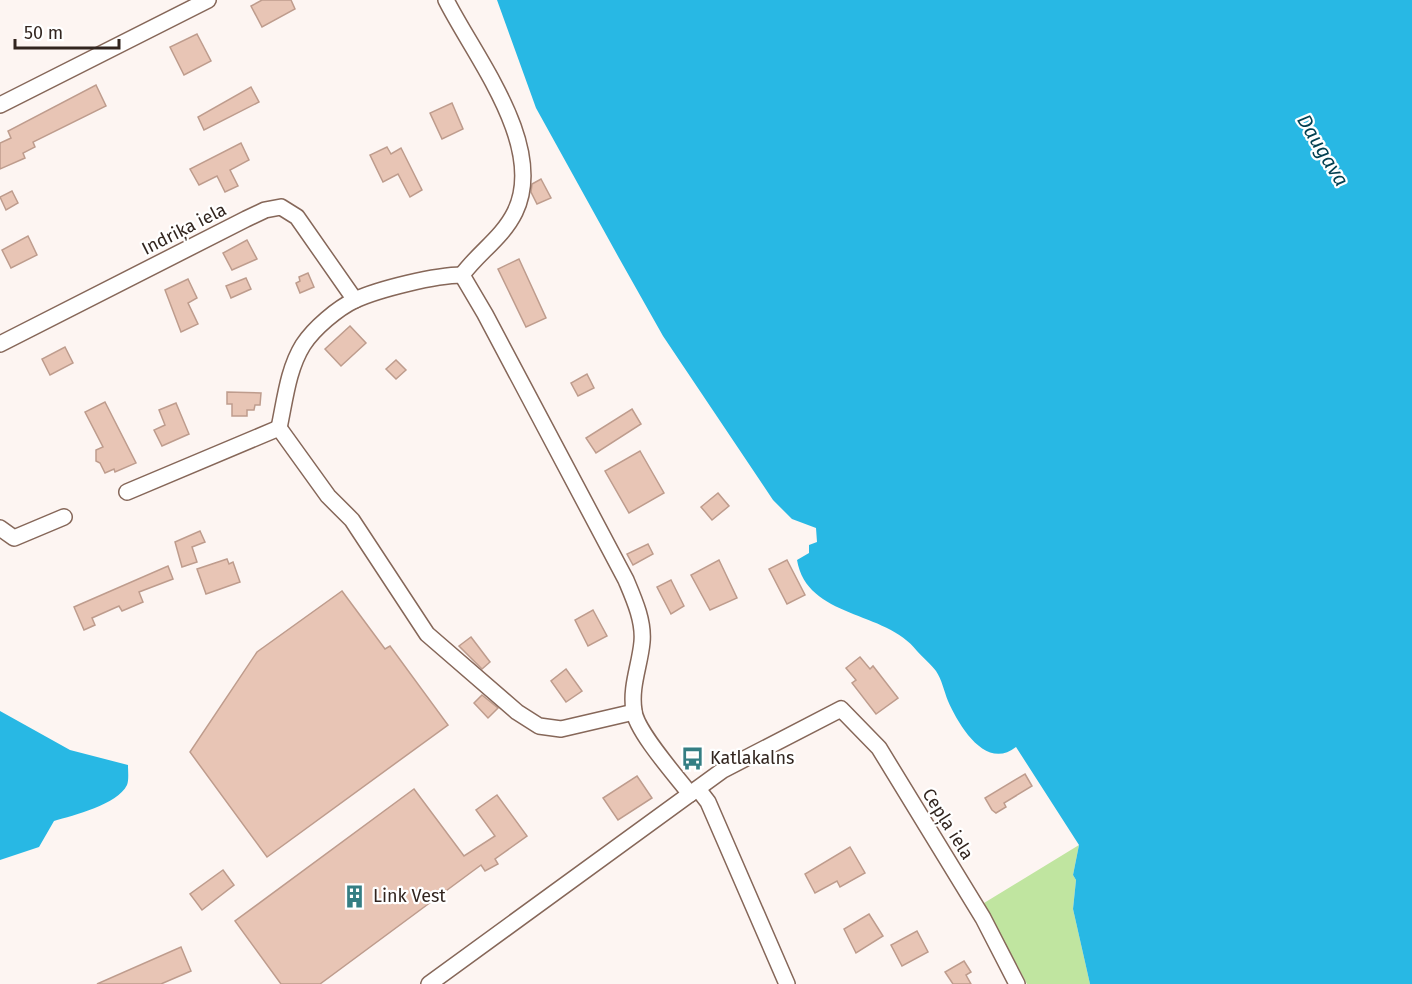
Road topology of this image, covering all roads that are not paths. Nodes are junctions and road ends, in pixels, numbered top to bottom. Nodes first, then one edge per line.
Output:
1 (208, 0) edge
2 (446, 0) edge
3 (0, 105) edge
4 (462, 275) junction
5 (355, 300) junction
6 (0, 344) edge
7 (279, 428) junction
8 (127, 492) dead end
9 (64, 517) dead end
10 (0, 528) edge
11 (634, 712) junction
12 (694, 792) junction
13 (429, 984) edge
14 (787, 984) edge
15 (1017, 984) edge

1 - 3 street
2 - 4 street
4 - 5 street
4 - 11 street
5 - 6 street, Indriķa iela
5 - 7 street
7 - 8 street
7 - 11 street
9 - 10 street
11 - 12 street
12 - 13 street
12 - 14 street
12 - 15 street, Cepļa iela

